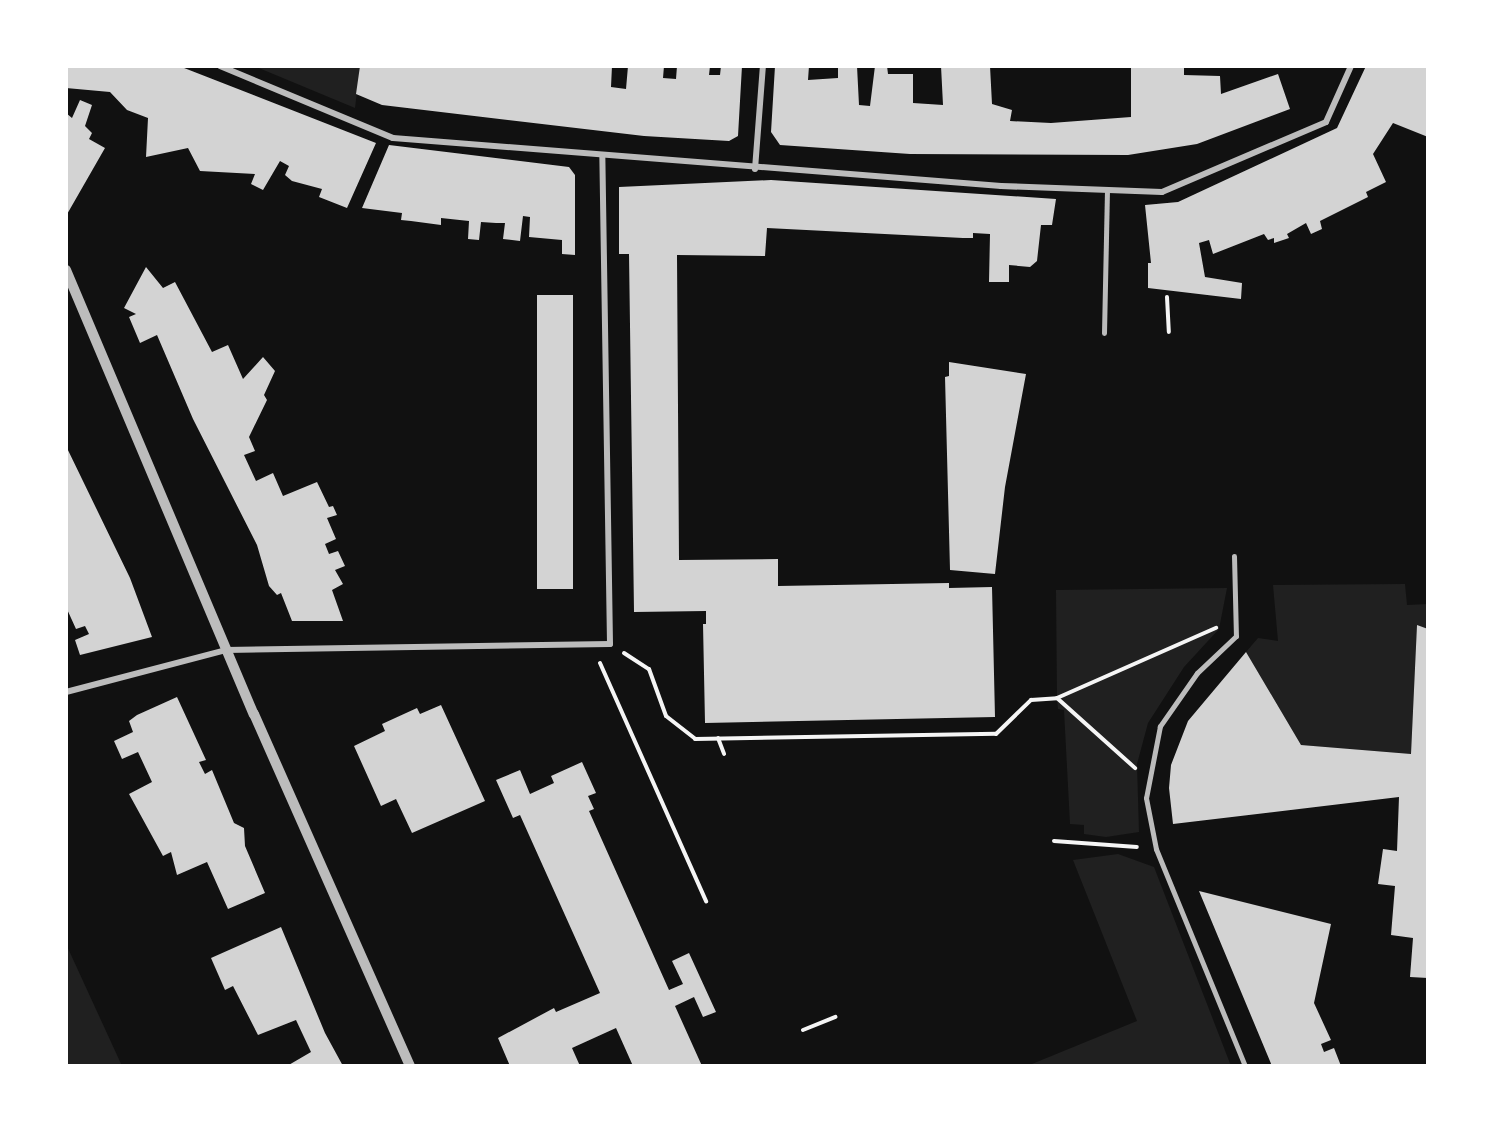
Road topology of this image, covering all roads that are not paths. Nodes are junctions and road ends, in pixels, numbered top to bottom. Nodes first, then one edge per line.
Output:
1 (220, 66) edge
2 (763, 66) edge
3 (1351, 66) edge
4 (602, 156) junction
5 (755, 169) junction
6 (1107, 190) junction
7 (66, 270) edge
8 (1104, 333) dead end
9 (1233, 556) dead end
10 (226, 650) junction
11 (66, 692) edge
12 (410, 1066) edge
13 (1245, 1066) edge

1 - 4 street
2 - 5 street
3 - 6 street
4 - 5 street
4 - 10 street
5 - 6 street
6 - 8 street
7 - 10 street
9 - 13 street
10 - 11 street
10 - 12 street

